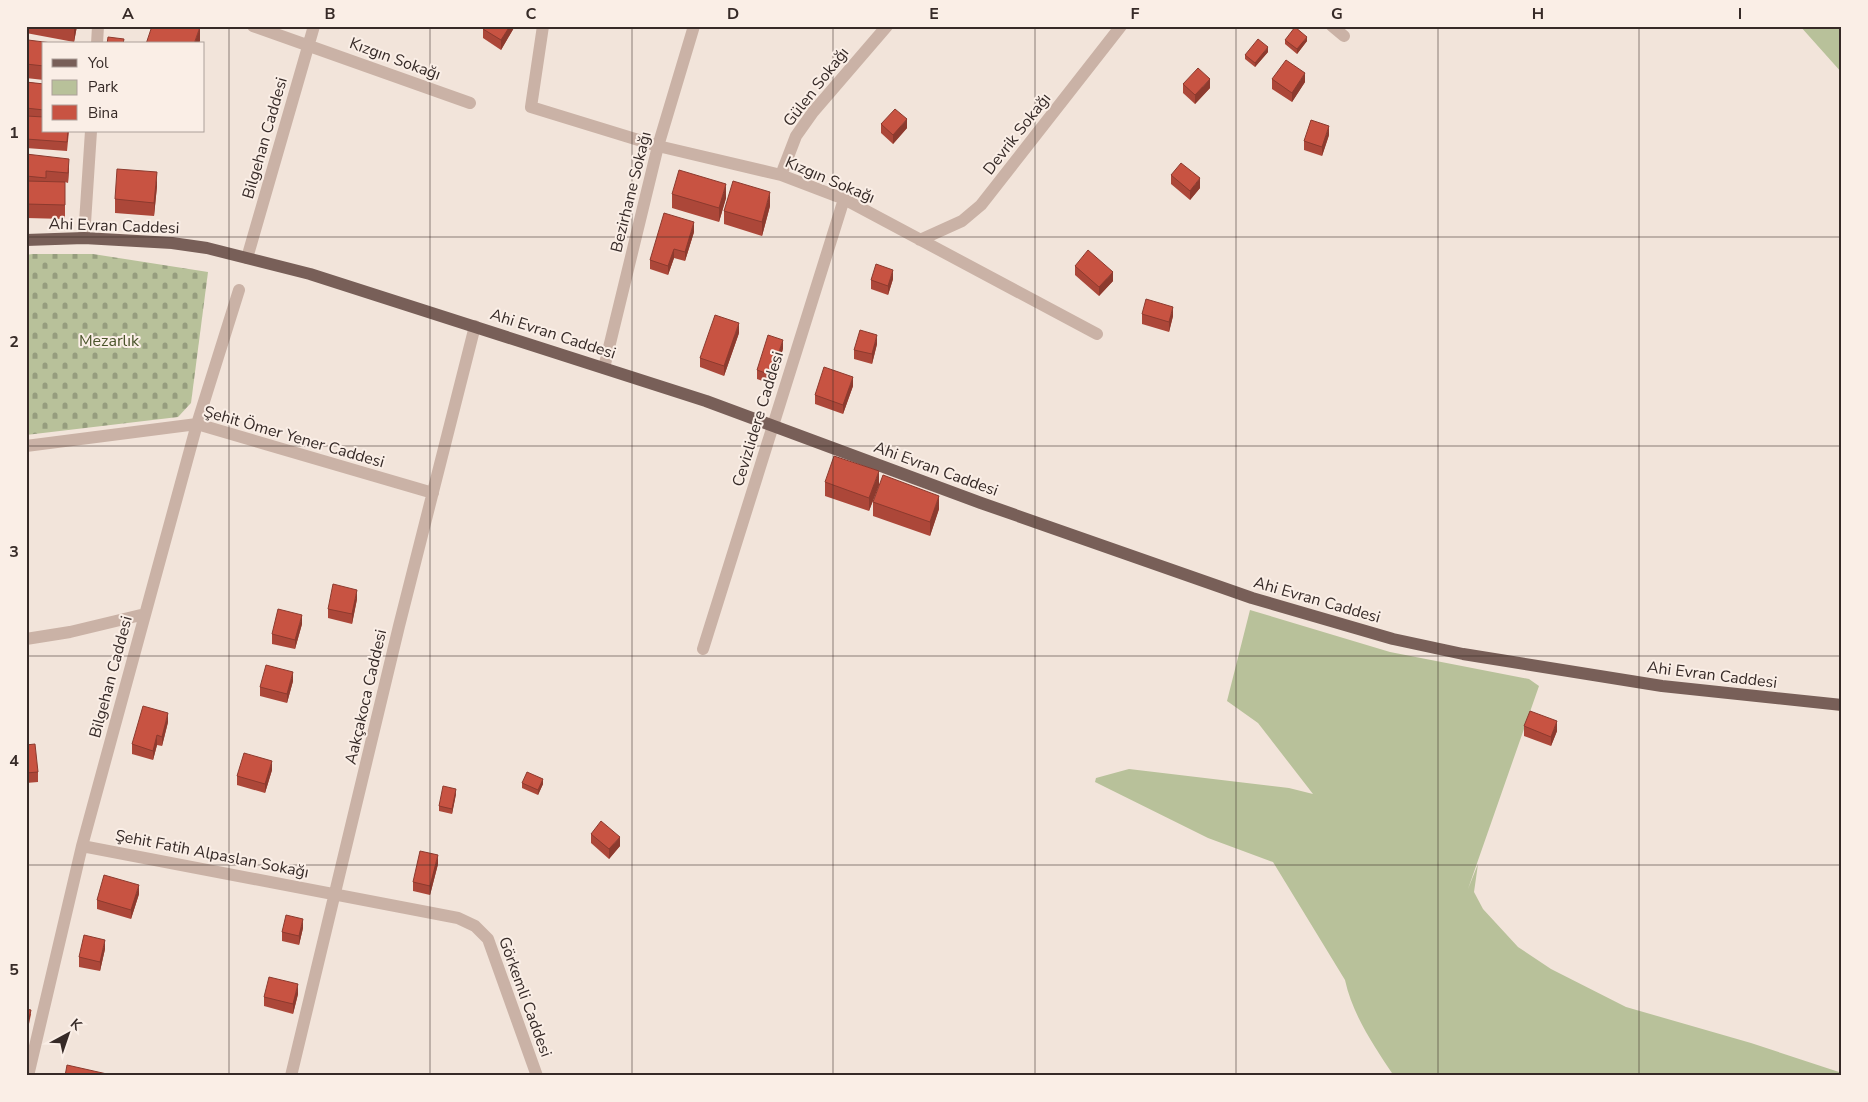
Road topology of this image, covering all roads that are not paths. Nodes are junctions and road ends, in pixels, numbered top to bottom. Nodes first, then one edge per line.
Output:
1 (98, 26) edge
2 (253, 26) edge
3 (314, 26) edge
4 (543, 26) edge
5 (694, 26) edge
6 (887, 26) edge
7 (1121, 26) edge
8 (1332, 26) edge
9 (1344, 36) dead end
10 (97, 42) edge
11 (308, 46) junction
12 (470, 103) dead end
13 (91, 132) edge
14 (658, 146) junction
15 (781, 175) junction
16 (844, 199) junction
17 (84, 238) junction
18 (26, 240) edge
19 (920, 240) junction
20 (248, 258) junction
21 (239, 290) dead end
22 (475, 326) junction
23 (1097, 334) dead end
24 (604, 368) junction
25 (197, 424) junction
26 (773, 425) junction
27 (26, 446) edge
28 (433, 493) junction
29 (145, 614) junction
30 (26, 639) edge
31 (703, 649) dead end
32 (1842, 705) edge
33 (82, 846) junction
34 (336, 894) junction
35 (28, 1076) edge
36 (292, 1076) edge
37 (537, 1076) edge

1 - 10 street
2 - 11 street, Kızgın Sokağı
3 - 11 street, Bilgehan Caddesi
4 - 14 street, Kızgın Sokağı
5 - 14 street, Bezirhane Sokağı
6 - 15 street, Gülen Sokağı
7 - 19 street, Devrik Sokağı
8 - 9 street
11 - 12 street, Kızgın Sokağı
11 - 20 street, Bilgehan Caddesi
13 - 17 street
14 - 15 street, Kızgın Sokağı
14 - 24 street, Bezirhane Sokağı
15 - 16 street, Kızgın Sokağı
16 - 19 street, Kızgın Sokağı
16 - 26 street, Cevizlidere Caddesi
17 - 18 main road, Ahi Evran Caddesi
17 - 20 main road, Ahi Evran Caddesi
19 - 23 street, Kızgın Sokağı
20 - 22 main road, Ahi Evran Caddesi
21 - 25 street, Bilgehan Caddesi
22 - 24 main road, Ahi Evran Caddesi
22 - 28 street, Aakçakoca Caddesi
24 - 26 main road, Ahi Evran Caddesi
25 - 27 street, Şehit Ömer Yener Caddesi
25 - 28 street, Şehit Ömer Yener Caddesi
25 - 29 street, Bilgehan Caddesi
26 - 31 street, Cevizlidere Caddesi
26 - 32 main road, Ahi Evran Caddesi
28 - 34 street, Aakçakoca Caddesi
29 - 30 street
29 - 33 street, Bilgehan Caddesi
33 - 34 street, Şehit Fatih Alpaslan Sokağı
33 - 35 street, Bilgehan Caddesi
34 - 36 street, Aakçakoca Caddesi
34 - 37 street, Görkemli Caddesi

